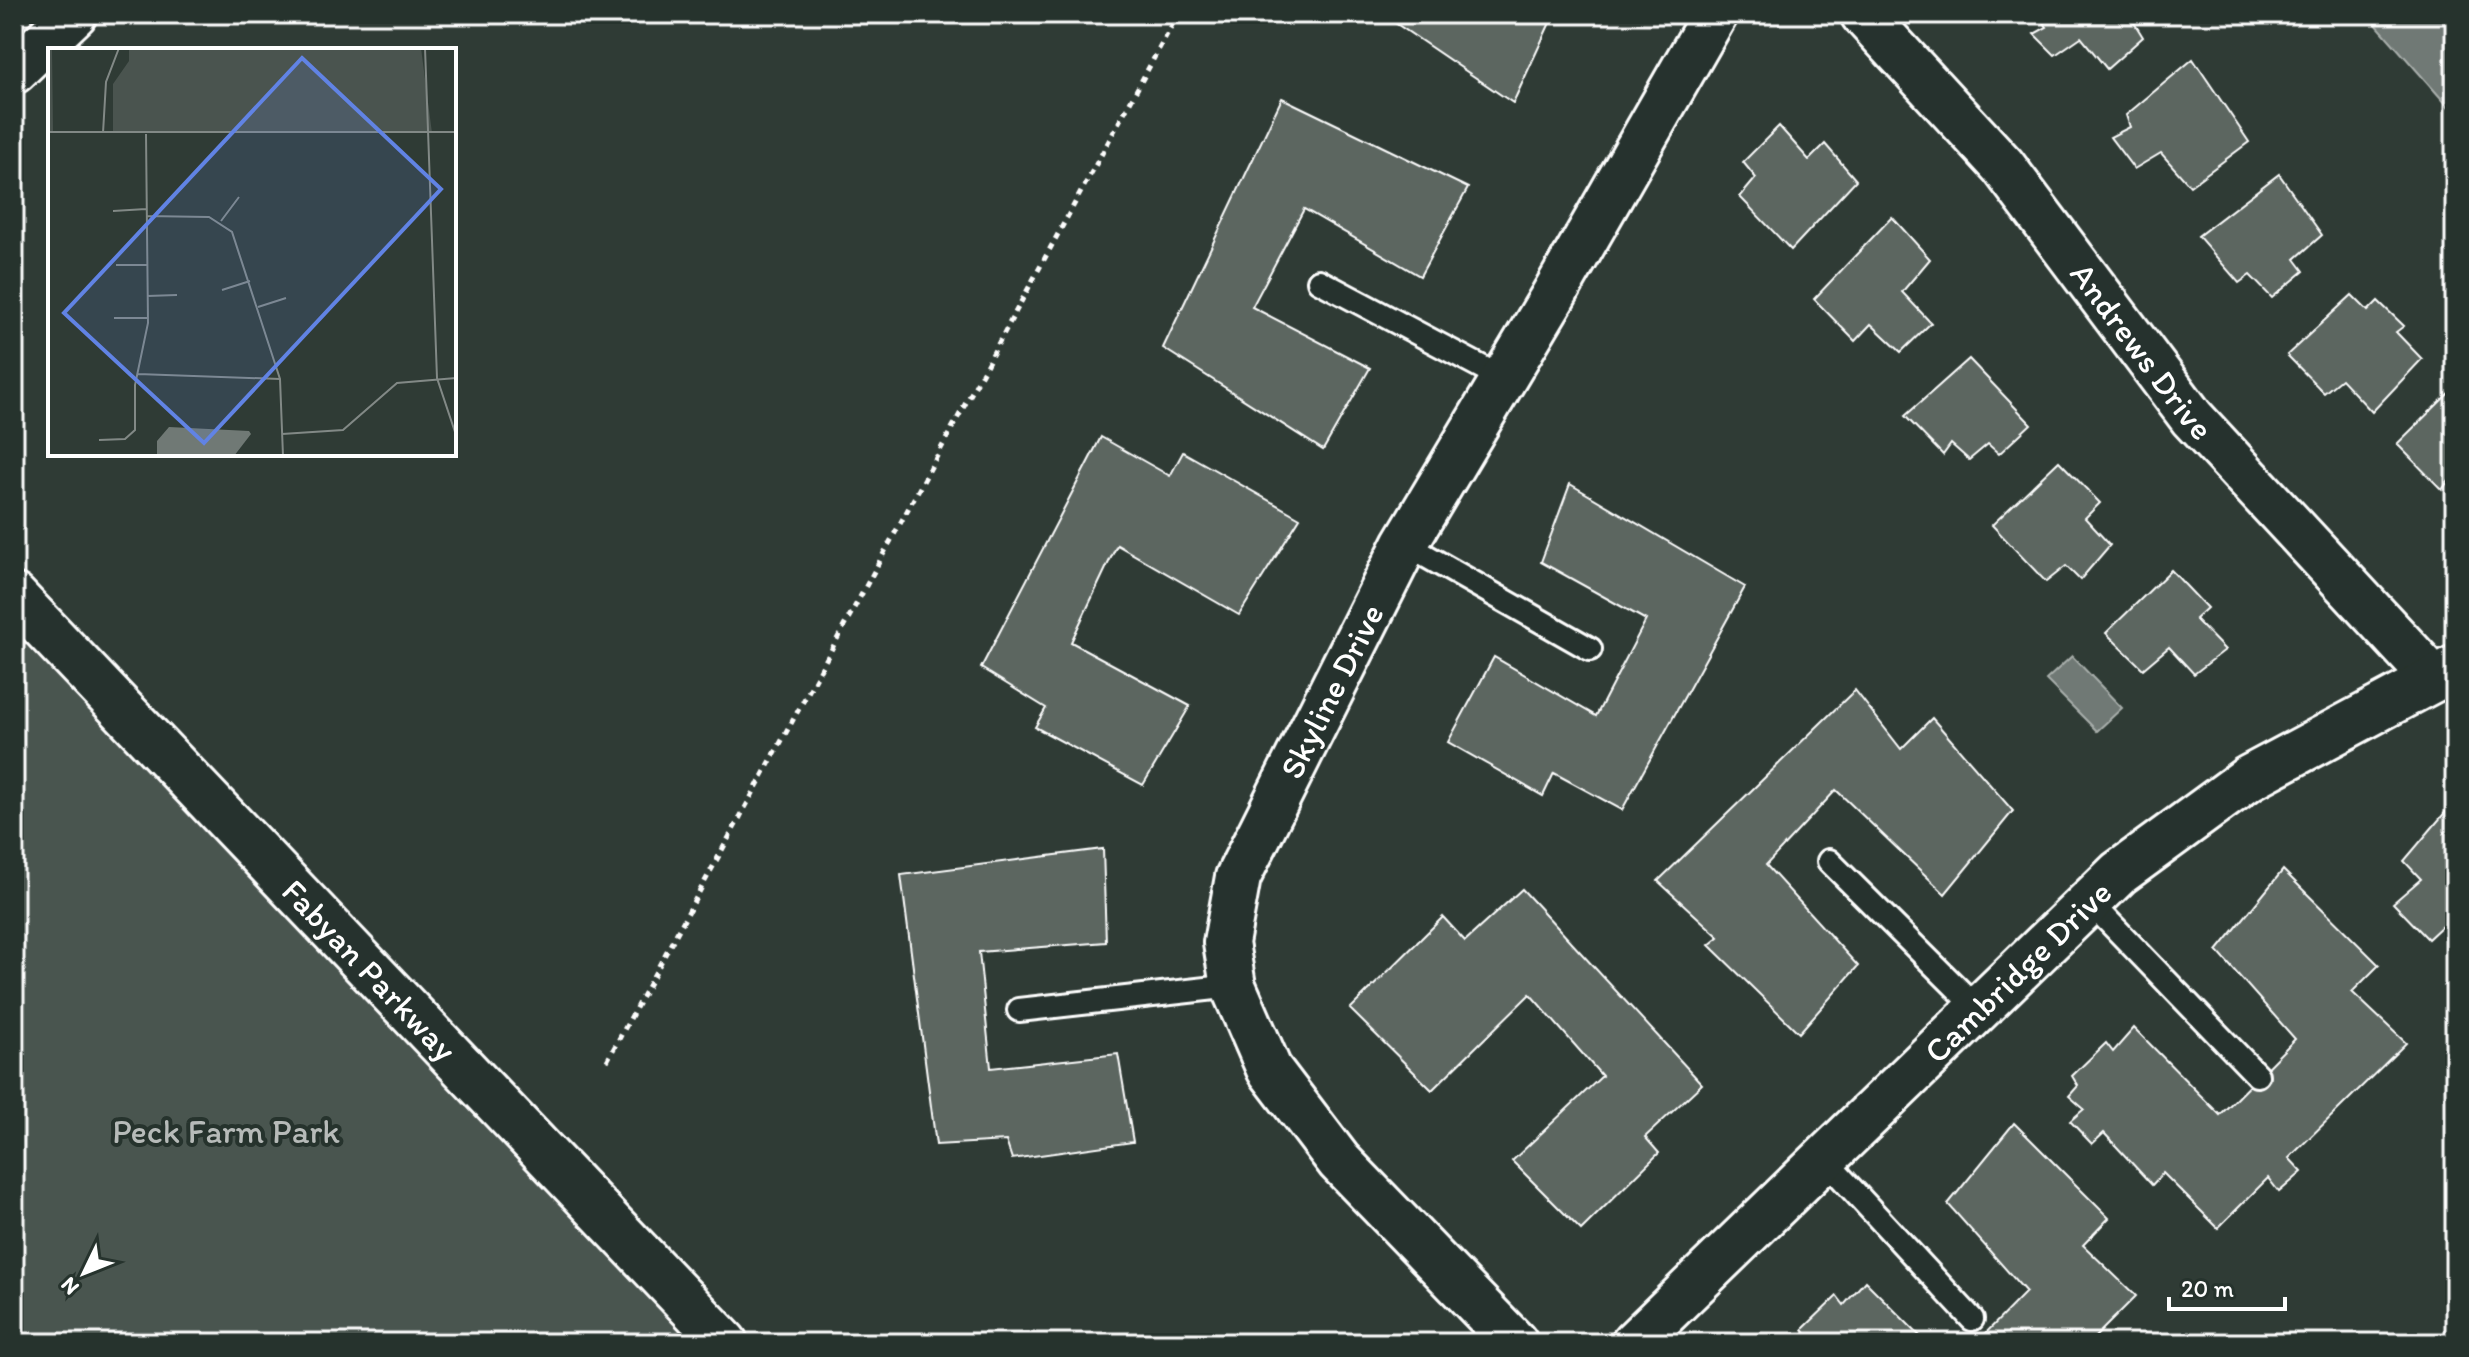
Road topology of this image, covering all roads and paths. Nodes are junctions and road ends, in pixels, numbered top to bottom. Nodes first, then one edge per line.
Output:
1 (74, 14) edge
2 (1178, 14) edge
3 (1715, 14) edge
4 (1863, 14) edge
5 (14, 71) edge
6 (1319, 281) dead end
7 (1504, 379) junction
8 (1405, 544) junction
9 (14, 596) edge
10 (1590, 649) dead end
11 (2444, 674) edge
12 (1829, 861) dead end
13 (2090, 902) junction
14 (1233, 986) junction
15 (1978, 1009) junction
16 (1019, 1010) dead end
17 (607, 1061) dead end
18 (2257, 1075) dead end
19 (1824, 1159) junction
20 (1972, 1319) dead end
21 (725, 1343) edge
22 (1515, 1343) edge
23 (1634, 1343) edge

1 - 5 street
2 - 17 path
3 - 7 street, Skyline Drive
4 - 11 street, Andrews Drive
6 - 7 lane
7 - 8 street, Skyline Drive
8 - 10 lane
8 - 14 street, Skyline Drive
9 - 21 street, Fabyan Parkway
11 - 13 street, Cambridge Drive
12 - 15 lane
13 - 15 street, Cambridge Drive
13 - 18 lane
14 - 16 lane
14 - 22 street, Skyline Drive
15 - 19 street, Cambridge Drive
19 - 20 lane
19 - 23 street, Cambridge Drive

